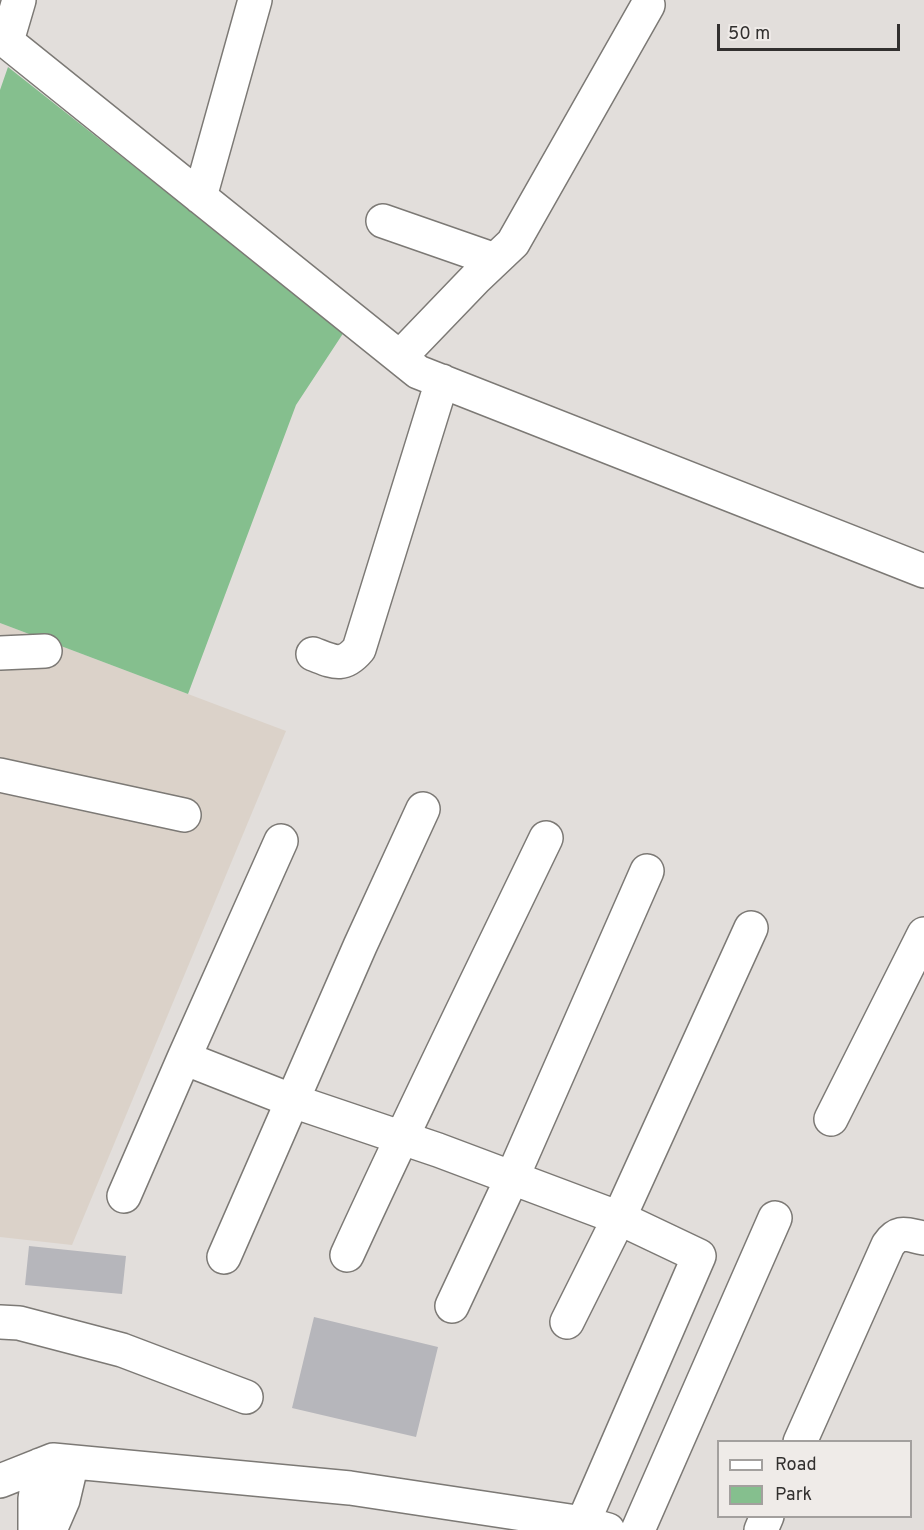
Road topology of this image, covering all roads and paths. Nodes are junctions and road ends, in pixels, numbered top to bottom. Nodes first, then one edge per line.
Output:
1 (19, 0) edge
2 (255, 0) edge
3 (648, 5) dead end
4 (3, 38) edge
5 (200, 197) junction
6 (383, 221) dead end
7 (495, 260) junction
8 (400, 357) junction
9 (442, 381) junction
10 (924, 571) edge
11 (45, 651) dead end
12 (0, 653) edge
13 (313, 654) dead end
14 (0, 775) edge
15 (423, 808) dead end
16 (184, 815) dead end
17 (546, 838) dead end
18 (281, 841) dead end
19 (648, 871) dead end
20 (751, 928) dead end
21 (924, 935) edge
22 (183, 1058) junction
23 (293, 1101) junction
24 (831, 1119) dead end
25 (401, 1137) junction
26 (512, 1178) junction
27 (124, 1196) dead end
28 (619, 1218) junction
29 (775, 1218) dead end
30 (924, 1238) edge
31 (347, 1256) dead end
32 (224, 1257) dead end
33 (452, 1306) dead end
34 (0, 1322) edge
35 (567, 1323) dead end
36 (246, 1397) dead end
37 (801, 1440) edge
38 (56, 1464) junction
39 (0, 1481) edge
40 (595, 1526) edge
41 (36, 1529) edge
42 (638, 1530) edge

1 - 4 street
2 - 5 street
3 - 7 street
4 - 5 street
5 - 8 street
6 - 7 street
7 - 8 street
8 - 9 street
9 - 10 street
9 - 13 street
11 - 12 street
14 - 16 street
15 - 23 street
17 - 25 street
18 - 22 street
19 - 26 street
20 - 28 street
21 - 24 street
22 - 23 street
22 - 27 street
23 - 25 street
23 - 32 street
25 - 26 street
25 - 31 street
26 - 28 street
26 - 33 street
28 - 35 street
28 - 40 street
29 - 42 street
30 - 37 street
34 - 36 street
38 - 39 street
38 - 40 street
38 - 41 street

